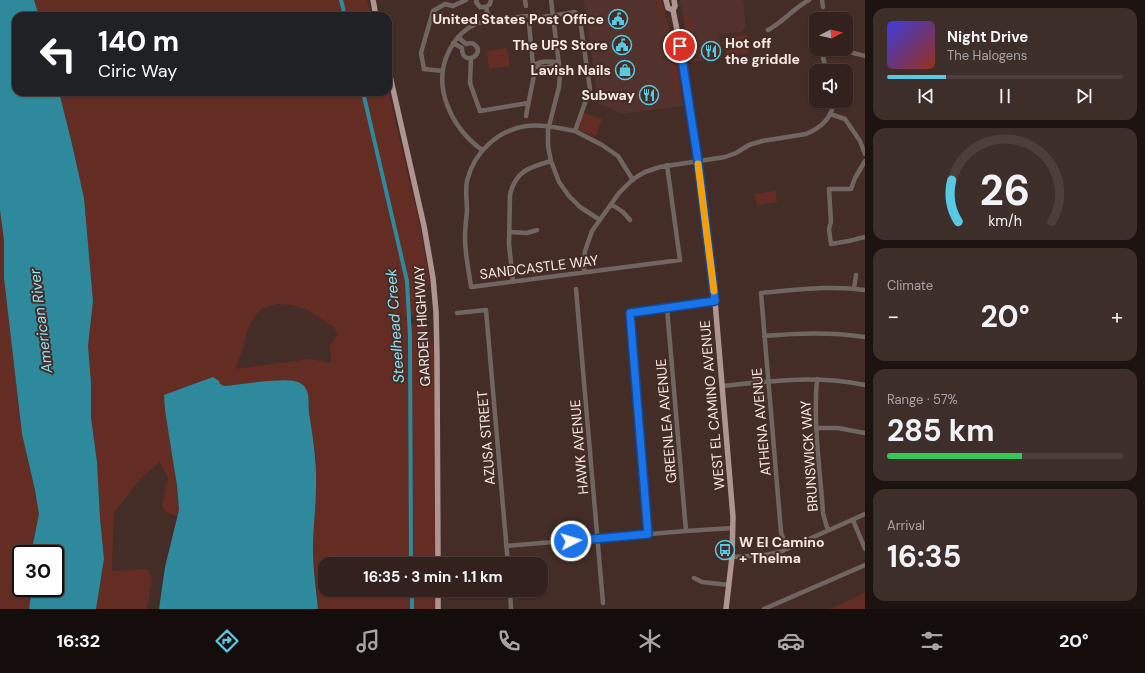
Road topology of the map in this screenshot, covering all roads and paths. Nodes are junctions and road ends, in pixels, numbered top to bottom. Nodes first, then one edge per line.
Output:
1 (373, 0) edge
2 (466, 0) edge
3 (476, 0) edge
4 (491, 0) edge
5 (525, 0) edge
6 (550, 0) edge
7 (666, 0) edge
8 (674, 0) edge
9 (809, 0) edge
10 (822, 0) edge
11 (526, 6) dead end
12 (486, 7) junction
13 (823, 7) dead end
14 (672, 10) junction
15 (375, 12) edge
16 (553, 16) junction
17 (488, 21) junction
18 (529, 24) dead end
19 (768, 30) dead end
20 (458, 37) junction
21 (453, 43) junction
22 (865, 56) edge
23 (471, 58) junction
24 (559, 63) junction
25 (825, 64) edge
26 (533, 66) junction
27 (443, 71) junction
28 (392, 85) edge
29 (528, 103) junction
30 (832, 108) edge
31 (830, 114) junction
32 (526, 116) dead end
33 (549, 126) junction
34 (575, 131) junction
35 (482, 150) junction
36 (865, 154) edge
37 (551, 161) junction
38 (698, 161) junction
39 (865, 161) edge
40 (668, 165) junction
41 (633, 180) junction
42 (611, 204) junction
43 (600, 220) junction
44 (630, 220) dead end
45 (537, 230) dead end
46 (509, 232) junction
47 (865, 237) edge
48 (584, 272) junction
49 (856, 275) dead end
50 (513, 282) junction
51 (854, 288) junction
52 (576, 289) dead end
53 (865, 290) edge
54 (715, 301) junction
55 (667, 308) junction
56 (457, 313) dead end
57 (764, 336) junction
58 (865, 337) edge
59 (817, 379) junction
60 (768, 382) junction
61 (865, 385) edge
62 (722, 386) junction
63 (816, 428) junction
64 (865, 433) edge
65 (865, 514) edge
66 (853, 520) junction
67 (733, 528) junction
68 (828, 530) junction
69 (686, 531) junction
70 (648, 534) junction
71 (598, 538) junction
72 (506, 546) junction
73 (786, 549) junction
74 (865, 549) edge
75 (438, 557) edge
76 (507, 557) edge
77 (732, 557) junction
78 (865, 565) edge
79 (694, 578) dead end
80 (729, 585) junction
81 (438, 597) edge
82 (510, 597) edge
83 (604, 603) dead end
84 (438, 609) edge
85 (511, 609) edge
86 (726, 609) edge
87 (764, 609) edge

1 - 15 main road
2 - 27 street
3 - 12 street
4 - 12 street
5 - 11 street
6 - 16 street
7 - 14 main road, WEST EL CAMINO AVENUE
8 - 14 main road, WEST EL CAMINO AVENUE
9 - 19 street
10 - 13 street
12 - 17 street
14 - 38 main road, WEST EL CAMINO AVENUE
16 - 17 street
16 - 24 street
16 - 34 street
17 - 20 street
18 - 26 street
20 - 21 street
20 - 23 street
21 - 23 street
21 - 27 street
22 - 25 street
23 - 29 street
24 - 26 street
24 - 33 street
26 - 29 street
27 - 35 street
28 - 75 main road, GARDEN HIGHWAY
29 - 32 street
30 - 31 street
31 - 36 street
31 - 38 street
33 - 34 street, SANDCASTLE WAY
33 - 35 street, SANDCASTLE WAY
33 - 37 street
34 - 41 street, SANDCASTLE WAY
35 - 50 street, SANDCASTLE WAY
37 - 43 street
37 - 46 street
38 - 40 street
38 - 54 main road, WEST EL CAMINO AVENUE
39 - 47 street
40 - 41 street
40 - 48 street, SANDCASTLE WAY
41 - 42 street
42 - 43 street
42 - 44 street
43 - 48 street
45 - 46 street
46 - 50 street
48 - 50 street, SANDCASTLE WAY
49 - 51 street
51 - 53 street
51 - 57 street, ATHENA AVENUE
52 - 71 street, HAWK AVENUE
54 - 55 street
54 - 62 main road, WEST EL CAMINO AVENUE
55 - 69 street, GREENLEA AVENUE
55 - 70 street
56 - 72 street, AZUSA STREET
57 - 58 street
57 - 60 street, ATHENA AVENUE
59 - 60 street
59 - 61 street
59 - 63 street, BRUNSWICK WAY
60 - 62 street
60 - 73 street, ATHENA AVENUE
62 - 67 main road, WEST EL CAMINO AVENUE
63 - 64 street
63 - 68 street, BRUNSWICK WAY
65 - 66 street
66 - 68 street
66 - 74 street
67 - 69 street
67 - 77 main road, WEST EL CAMINO AVENUE
68 - 73 street
69 - 70 street
70 - 71 street
71 - 72 street
71 - 83 street, HAWK AVENUE
72 - 76 street, AZUSA STREET
73 - 77 street
77 - 80 main road, WEST EL CAMINO AVENUE
78 - 87 street
79 - 80 street
80 - 86 main road, WEST EL CAMINO AVENUE
81 - 84 main road
82 - 85 street

